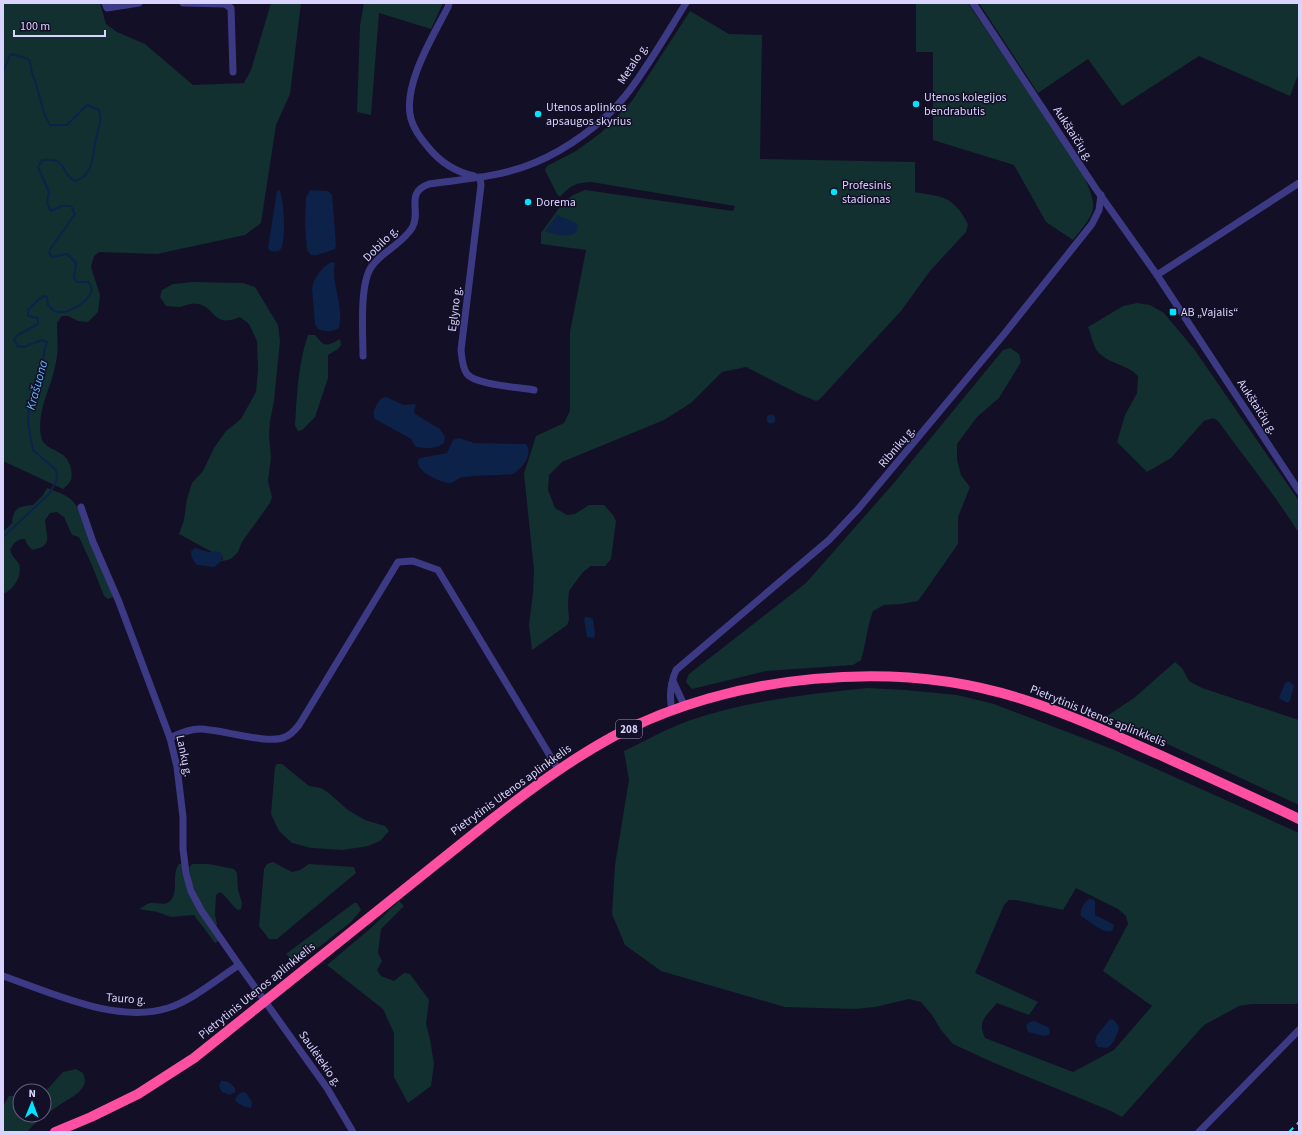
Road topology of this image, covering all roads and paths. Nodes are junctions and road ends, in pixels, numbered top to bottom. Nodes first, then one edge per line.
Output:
1 (105, 3) edge
2 (139, 3) edge
3 (183, 3) edge
4 (449, 3) edge
5 (686, 3) edge
6 (974, 3) edge
7 (233, 72) dead end
8 (480, 177) junction
9 (1299, 183) edge
10 (1100, 195) junction
11 (1157, 275) junction
12 (363, 356) dead end
13 (534, 390) dead end
14 (1299, 476) edge
15 (1292, 481) junction
16 (1299, 491) edge
17 (81, 508) dead end
18 (673, 681) junction
19 (684, 705) junction
20 (672, 710) junction
21 (170, 738) junction
22 (558, 769) junction
23 (1299, 818) edge
24 (239, 965) junction
25 (3, 976) edge
26 (266, 1001) junction
27 (1299, 1030) edge
28 (55, 1132) edge
29 (352, 1132) edge
30 (1199, 1132) edge

1 - 2 street
3 - 7 street
4 - 8 street
5 - 8 street, Metalo g.
6 - 10 street, Aukštaičių g.
8 - 12 street, Dobilo g.
8 - 13 street, Eglyno g.
9 - 11 street
10 - 11 street, Aukštaičių g.
10 - 18 street, Ribnikų g.
11 - 15 street, Aukštaičių g.
14 - 15 street
15 - 16 street, Aukštaičių g.
17 - 21 street, Lankų g.
18 - 19 street
18 - 20 street, Ribnikų g.
19 - 20 highway, Pietrytinis Utenos aplinkkelis / 208
19 - 23 highway, Pietrytinis Utenos aplinkkelis / 208
20 - 22 highway, Pietrytinis Utenos aplinkkelis / 208
21 - 22 street
21 - 24 street, Lankų g.
22 - 26 highway, Pietrytinis Utenos aplinkkelis / 208
24 - 25 street, Tauro g.
24 - 26 street, Lankų g.
26 - 28 highway, Pietrytinis Utenos aplinkkelis / 208
26 - 29 street, Saulėtekio g.
27 - 30 street

